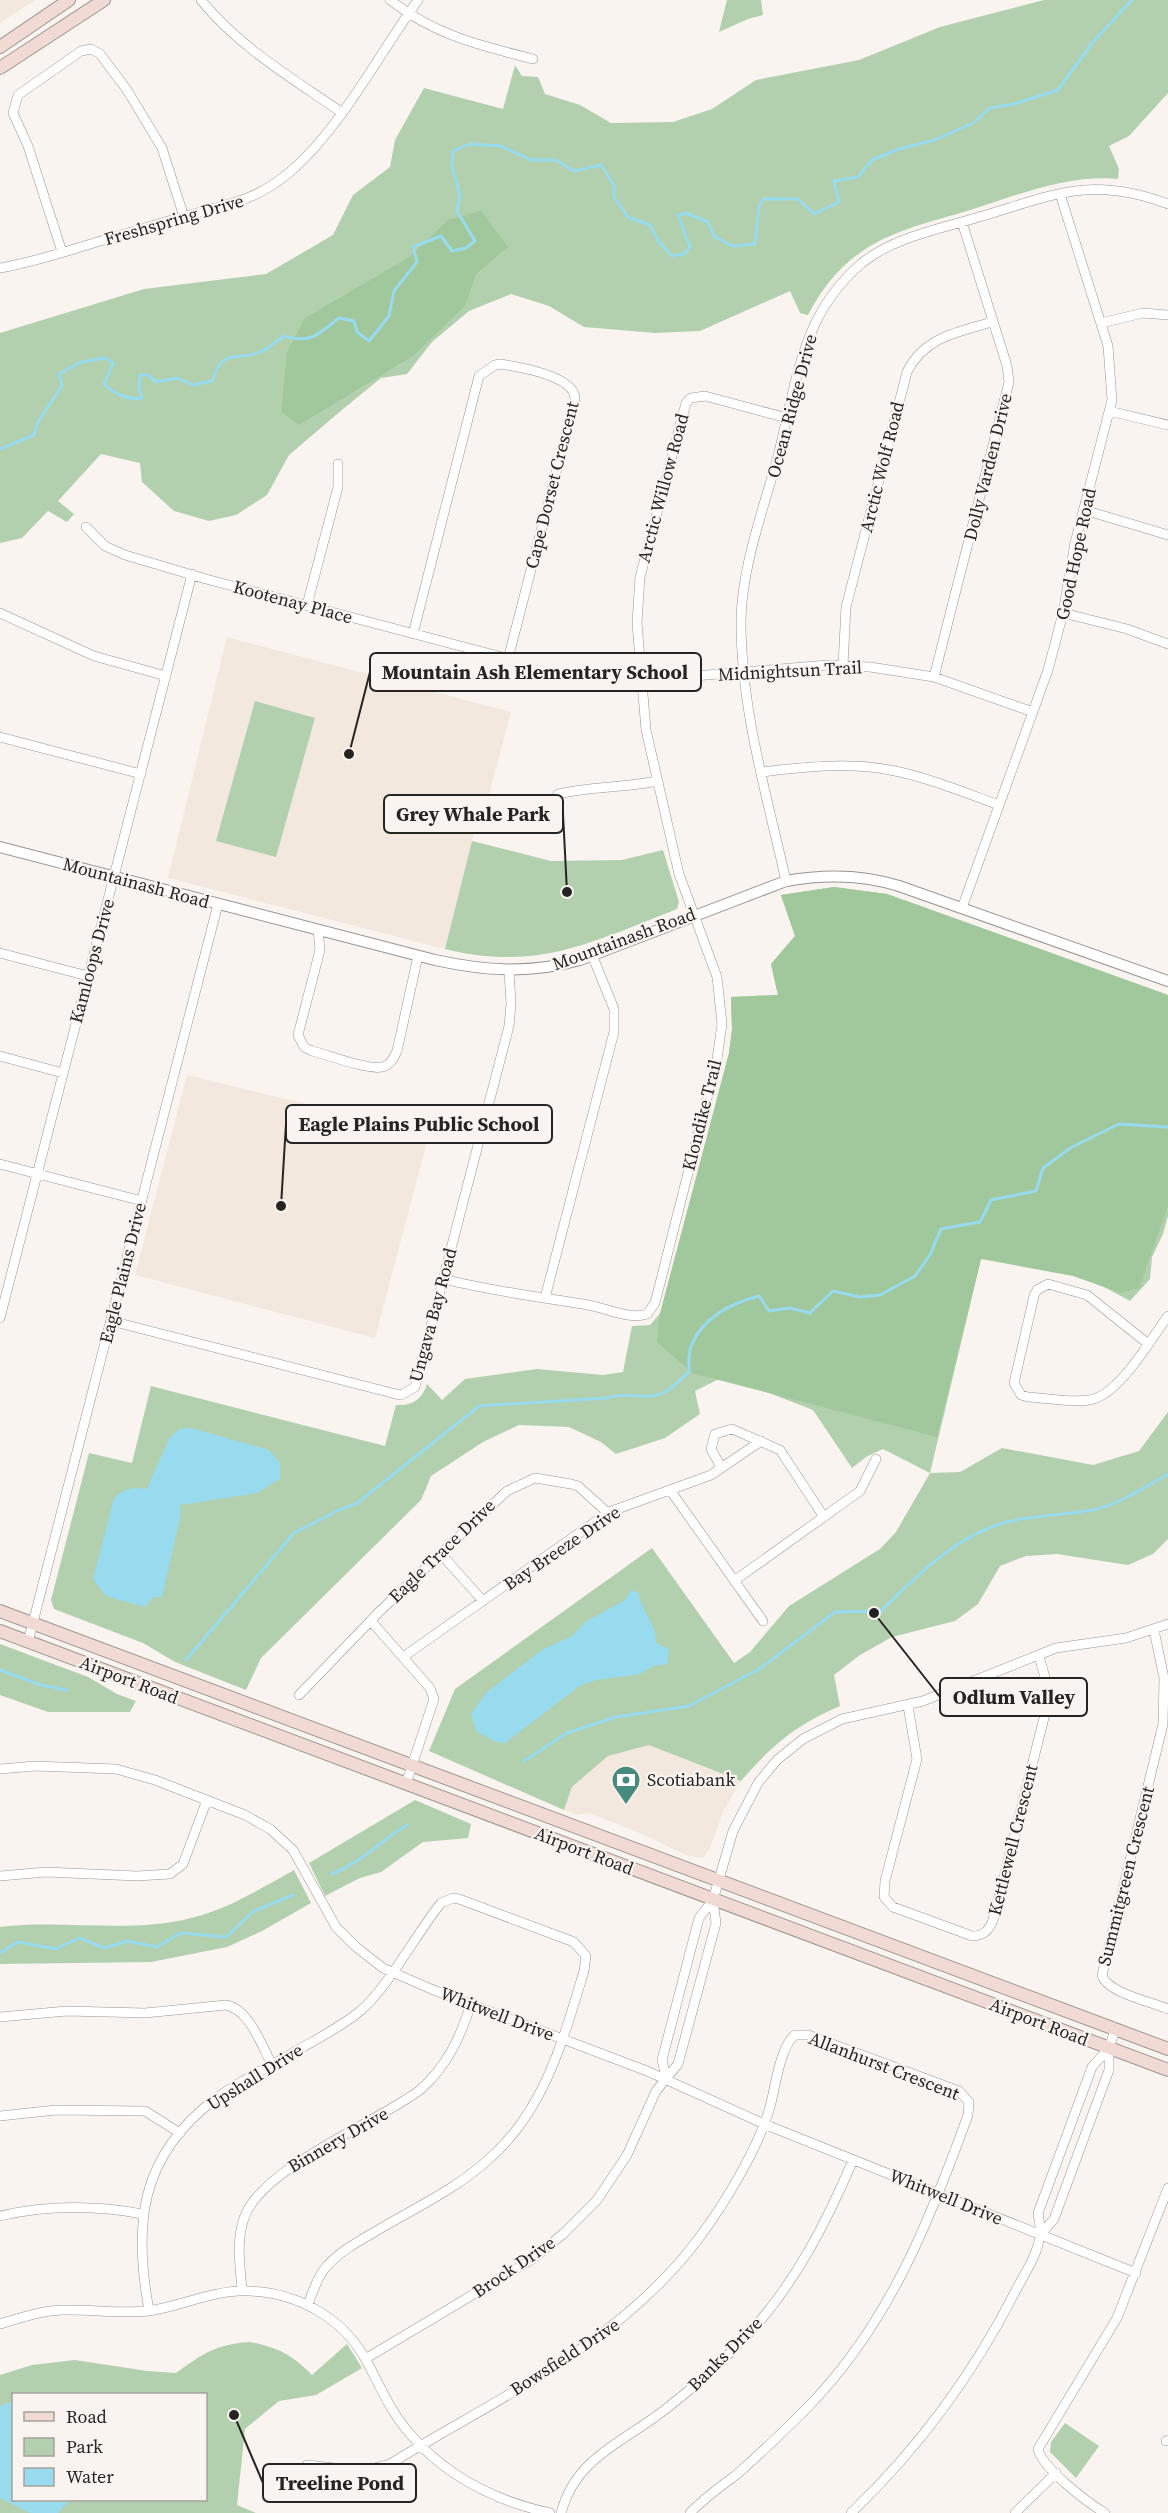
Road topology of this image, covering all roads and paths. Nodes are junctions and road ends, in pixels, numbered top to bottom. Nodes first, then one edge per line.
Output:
1 (69, 0) edge
2 (104, 0) edge
3 (201, 0) edge
4 (390, 0) edge
5 (418, 0) edge
6 (408, 14) junction
7 (0, 46) edge
8 (533, 59) dead end
9 (0, 68) edge
10 (341, 112) junction
11 (1060, 194) junction
12 (1168, 204) edge
13 (184, 217) junction
14 (962, 222) junction
15 (62, 252) junction
16 (0, 267) edge
17 (1168, 315) edge
18 (993, 322) junction
19 (1101, 323) junction
20 (1109, 411) junction
21 (788, 418) junction
22 (1168, 426) edge
23 (338, 464) dead end
24 (1084, 510) junction
25 (86, 527) dead end
26 (1168, 535) edge
27 (192, 574) junction
28 (307, 605) junction
29 (0, 613) edge
30 (1064, 613) junction
31 (413, 634) junction
32 (1168, 644) edge
33 (508, 659) junction
34 (843, 665) junction
35 (745, 672) junction
36 (166, 676) junction
37 (934, 677) junction
38 (641, 681) junction
39 (1033, 712) junction
40 (0, 737) edge
41 (762, 772) junction
42 (141, 774) junction
43 (657, 781) junction
44 (558, 794) dead end
45 (999, 805) junction
46 (0, 847) edge
47 (114, 877) junction
48 (786, 881) junction
49 (218, 904) junction
50 (962, 908) junction
51 (694, 915) junction
52 (318, 930) junction
53 (0, 953) edge
54 (592, 955) junction
55 (418, 956) junction
56 (509, 971) junction
57 (88, 976) junction
58 (1168, 981) edge
59 (0, 1056) edge
60 (63, 1073) junction
61 (0, 1164) edge
62 (37, 1174) junction
63 (142, 1201) junction
64 (443, 1279) junction
65 (545, 1298) junction
66 (1168, 1316) edge
67 (0, 1318) edge
68 (111, 1321) junction
69 (1148, 1343) junction
70 (761, 1441) junction
71 (876, 1459) dead end
72 (721, 1467) junction
73 (670, 1490) junction
74 (608, 1513) junction
75 (824, 1517) junction
76 (441, 1554) junction
77 (734, 1581) junction
78 (483, 1601) junction
79 (0, 1611) edge
80 (370, 1621) junction
81 (763, 1621) dead end
82 (34, 1623) junction
83 (1168, 1624) edge
84 (1154, 1630) junction
85 (0, 1631) edge
86 (28, 1642) junction
87 (1039, 1656) junction
88 (403, 1657) junction
89 (299, 1695) dead end
90 (908, 1706) junction
91 (413, 1766) junction
92 (0, 1768) edge
93 (406, 1784) junction
94 (207, 1800) junction
95 (0, 1876) edge
96 (718, 1881) junction
97 (713, 1900) junction
98 (391, 1972) junction
99 (471, 2004) junction
100 (1168, 2009) edge
101 (0, 2017) edge
102 (1115, 2030) junction
103 (563, 2039) junction
104 (1109, 2048) junction
105 (1168, 2049) edge
106 (272, 2065) junction
107 (1168, 2070) edge
108 (666, 2078) junction
109 (0, 2116) edge
110 (764, 2124) junction
111 (180, 2133) junction
112 (853, 2160) junction
113 (1168, 2188) edge
114 (940, 2194) junction
115 (142, 2214) junction
116 (0, 2216) edge
117 (1040, 2235) junction
118 (1136, 2273) junction
119 (242, 2290) junction
120 (308, 2304) junction
121 (149, 2310) junction
122 (0, 2324) edge
123 (365, 2359) junction
124 (421, 2445) junction
125 (307, 2465) dead end
126 (1056, 2473) junction
127 (550, 2513) edge
128 (561, 2513) edge
129 (690, 2513) edge
130 (851, 2513) edge
131 (1015, 2513) edge
132 (1105, 2513) edge

1 - 7 main road
2 - 9 main road
3 - 10 street
4 - 6 street
5 - 6 street, Freshspring Drive
6 - 8 street
6 - 10 street, Freshspring Drive
10 - 13 street, Freshspring Drive
11 - 12 street, Ocean Ridge Drive
11 - 14 street, Ocean Ridge Drive
11 - 19 street, Good Hope Road
13 - 15 street, Freshspring Drive
13 - 15 street
14 - 18 street, Dolly Varden Drive
14 - 21 street, Ocean Ridge Drive
15 - 16 street, Freshspring Drive
17 - 19 street
18 - 34 street, Arctic Wolf Road
18 - 37 street, Dolly Varden Drive
19 - 20 street, Good Hope Road
20 - 22 street
20 - 24 street, Good Hope Road
21 - 35 street, Ocean Ridge Drive
21 - 38 street, Arctic Willow Road
23 - 28 street
24 - 26 street
24 - 30 street, Good Hope Road
25 - 27 street, Kootenay Place
27 - 28 street, Kootenay Place
27 - 36 street, Kamloops Drive
28 - 31 street, Kootenay Place
29 - 36 street
30 - 32 street
30 - 39 street, Good Hope Road
31 - 33 street, Kootenay Place
31 - 33 street, Cape Dorset Crescent
33 - 38 street, Midnightsun Trail
34 - 35 street, Midnightsun Trail
34 - 37 street, Midnightsun Trail
35 - 38 street, Midnightsun Trail
35 - 41 street, Ocean Ridge Drive
36 - 42 street, Kamloops Drive
37 - 39 street, Midnightsun Trail
38 - 43 street, Klondike Trail
39 - 45 street, Good Hope Road
40 - 42 street
41 - 45 street
41 - 48 street, Ocean Ridge Drive
42 - 47 street, Kamloops Drive
43 - 44 street
43 - 51 street, Klondike Trail
45 - 50 street, Good Hope Road
46 - 47 street, Mountainash Road
47 - 49 street, Mountainash Road
47 - 57 street, Kamloops Drive
48 - 50 street, Mountainash Road
48 - 51 street, Mountainash Road
49 - 52 street, Mountainash Road
49 - 63 street, Eagle Plains Drive
50 - 58 street, Mountainash Road
51 - 54 street, Mountainash Road
51 - 65 street, Klondike Trail
52 - 55 street, Mountainash Road
52 - 55 street
53 - 57 street
54 - 56 street, Mountainash Road
54 - 65 street
55 - 56 street, Mountainash Road
56 - 64 street, Ungava Bay Road
57 - 60 street, Kamloops Drive
59 - 60 street
60 - 62 street, Kamloops Drive
61 - 62 street
62 - 63 street
62 - 67 street, Kamloops Drive
63 - 68 street, Eagle Plains Drive
64 - 65 street
64 - 68 street, Ungava Bay Road
66 - 69 street
68 - 82 street, Eagle Plains Drive
69 - 69 street
70 - 72 street, Bay Breeze Drive
70 - 72 street
70 - 75 street
71 - 75 street
72 - 73 street, Bay Breeze Drive
73 - 74 street, Bay Breeze Drive
73 - 77 street
74 - 76 street, Eagle Trace Drive
74 - 78 street, Bay Breeze Drive
75 - 77 street
76 - 78 street
76 - 80 street, Eagle Trace Drive
77 - 81 street
78 - 88 street, Bay Breeze Drive
79 - 82 main road, Airport Road
80 - 88 street
80 - 89 street, Eagle Trace Drive
82 - 86 street, Eagle Plains Drive
82 - 91 main road, Airport Road
83 - 84 street, Brock Drive
84 - 87 street, Brock Drive
84 - 100 street, Summitgreen Crescent
85 - 86 main road, Airport Road
86 - 93 main road, Airport Road
87 - 90 street, Brock Drive
87 - 90 street, Kettlewell Crescent
88 - 91 street
90 - 96 street, Brock Drive
91 - 93 street
91 - 96 main road, Airport Road
92 - 94 street, Whitwell Drive
93 - 97 main road, Airport Road
94 - 95 street
94 - 98 street, Whitwell Drive
96 - 97 street, Brock Drive
96 - 102 main road, Airport Road
97 - 104 main road, Airport Road
97 - 108 street, Brock Drive
97 - 108 street, Brock Drive
98 - 99 street, Whitwell Drive
98 - 103 street, Upshall Drive
98 - 106 street, Upshall Drive
99 - 103 street, Whitwell Drive
99 - 119 street, Binnery Drive
101 - 106 street
102 - 104 street
102 - 105 main road, Airport Road
103 - 108 street, Whitwell Drive
103 - 120 street, Upshall Drive
104 - 107 main road, Airport Road
104 - 117 street
104 - 117 street
106 - 111 street, Upshall Drive
108 - 110 street, Whitwell Drive
108 - 123 street, Brock Drive
109 - 111 street
110 - 112 street, Whitwell Drive
110 - 114 street, Allanhurst Crescent
110 - 124 street, Bowsfield Drive
111 - 115 street, Upshall Drive
112 - 114 street, Whitwell Drive
112 - 128 street, Banks Drive
113 - 118 street
114 - 117 street, Whitwell Drive
114 - 129 street
115 - 116 street
115 - 121 street, Upshall Drive
117 - 118 street, Whitwell Drive
117 - 130 street
118 - 126 street
119 - 120 street
119 - 121 street
120 - 123 street
121 - 122 street
123 - 124 street
124 - 125 street, Bowsfield Drive
124 - 127 street
126 - 131 street
126 - 132 street

